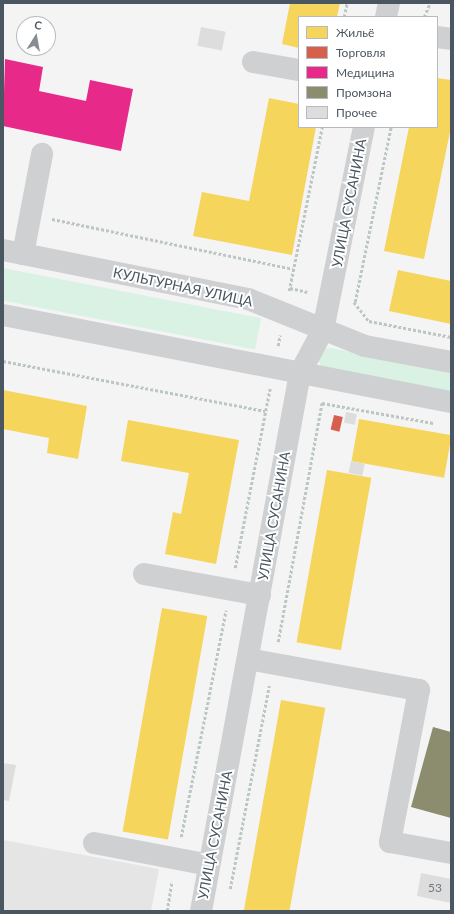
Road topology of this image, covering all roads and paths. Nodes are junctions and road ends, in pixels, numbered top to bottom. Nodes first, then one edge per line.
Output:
1 (347, 3) edge
2 (389, 3) edge
3 (430, 3) edge
4 (344, 16) edge
5 (386, 16) edge
6 (424, 16) edge
7 (438, 37) edge
8 (451, 39) edge
9 (253, 62) dead end
10 (298, 70) edge
11 (322, 128) edge
12 (364, 128) edge
13 (391, 128) edge
14 (42, 154) dead end
15 (30, 214) junction
16 (13, 252) edge
17 (293, 269) junction
18 (290, 288) dead end
19 (3, 315) edge
20 (323, 330) junction
21 (451, 337) edge
22 (3, 360) edge
23 (451, 362) edge
24 (300, 373) junction
25 (451, 402) edge
26 (322, 403) dead end
27 (266, 411) dead end
28 (436, 424) dead end
29 (144, 574) dead end
30 (260, 595) junction
31 (248, 659) junction
32 (94, 843) dead end
33 (451, 853) edge
34 (209, 865) junction
35 (201, 911) edge

1 - 4 path
2 - 5 street
3 - 6 path
7 - 8 street
9 - 10 street
11 - 17 path
12 - 20 street, УЛИЦА СУСАНИНА
13 - 21 path
14 - 15 street
15 - 16 street
15 - 17 path
16 - 20 street, КУЛЬТУРНАЯ УЛИЦА
17 - 18 path
19 - 24 street
20 - 23 street, КУЛЬТУРНАЯ УЛИЦА
20 - 24 street, УЛИЦА СУСАНИНА
22 - 27 path
24 - 25 street
24 - 30 street, УЛИЦА СУСАНИНА
26 - 28 path
29 - 30 street
30 - 31 street, УЛИЦА СУСАНИНА
31 - 33 street
31 - 34 street, УЛИЦА СУСАНИНА
32 - 34 street
34 - 35 street, УЛИЦА СУСАНИНА

